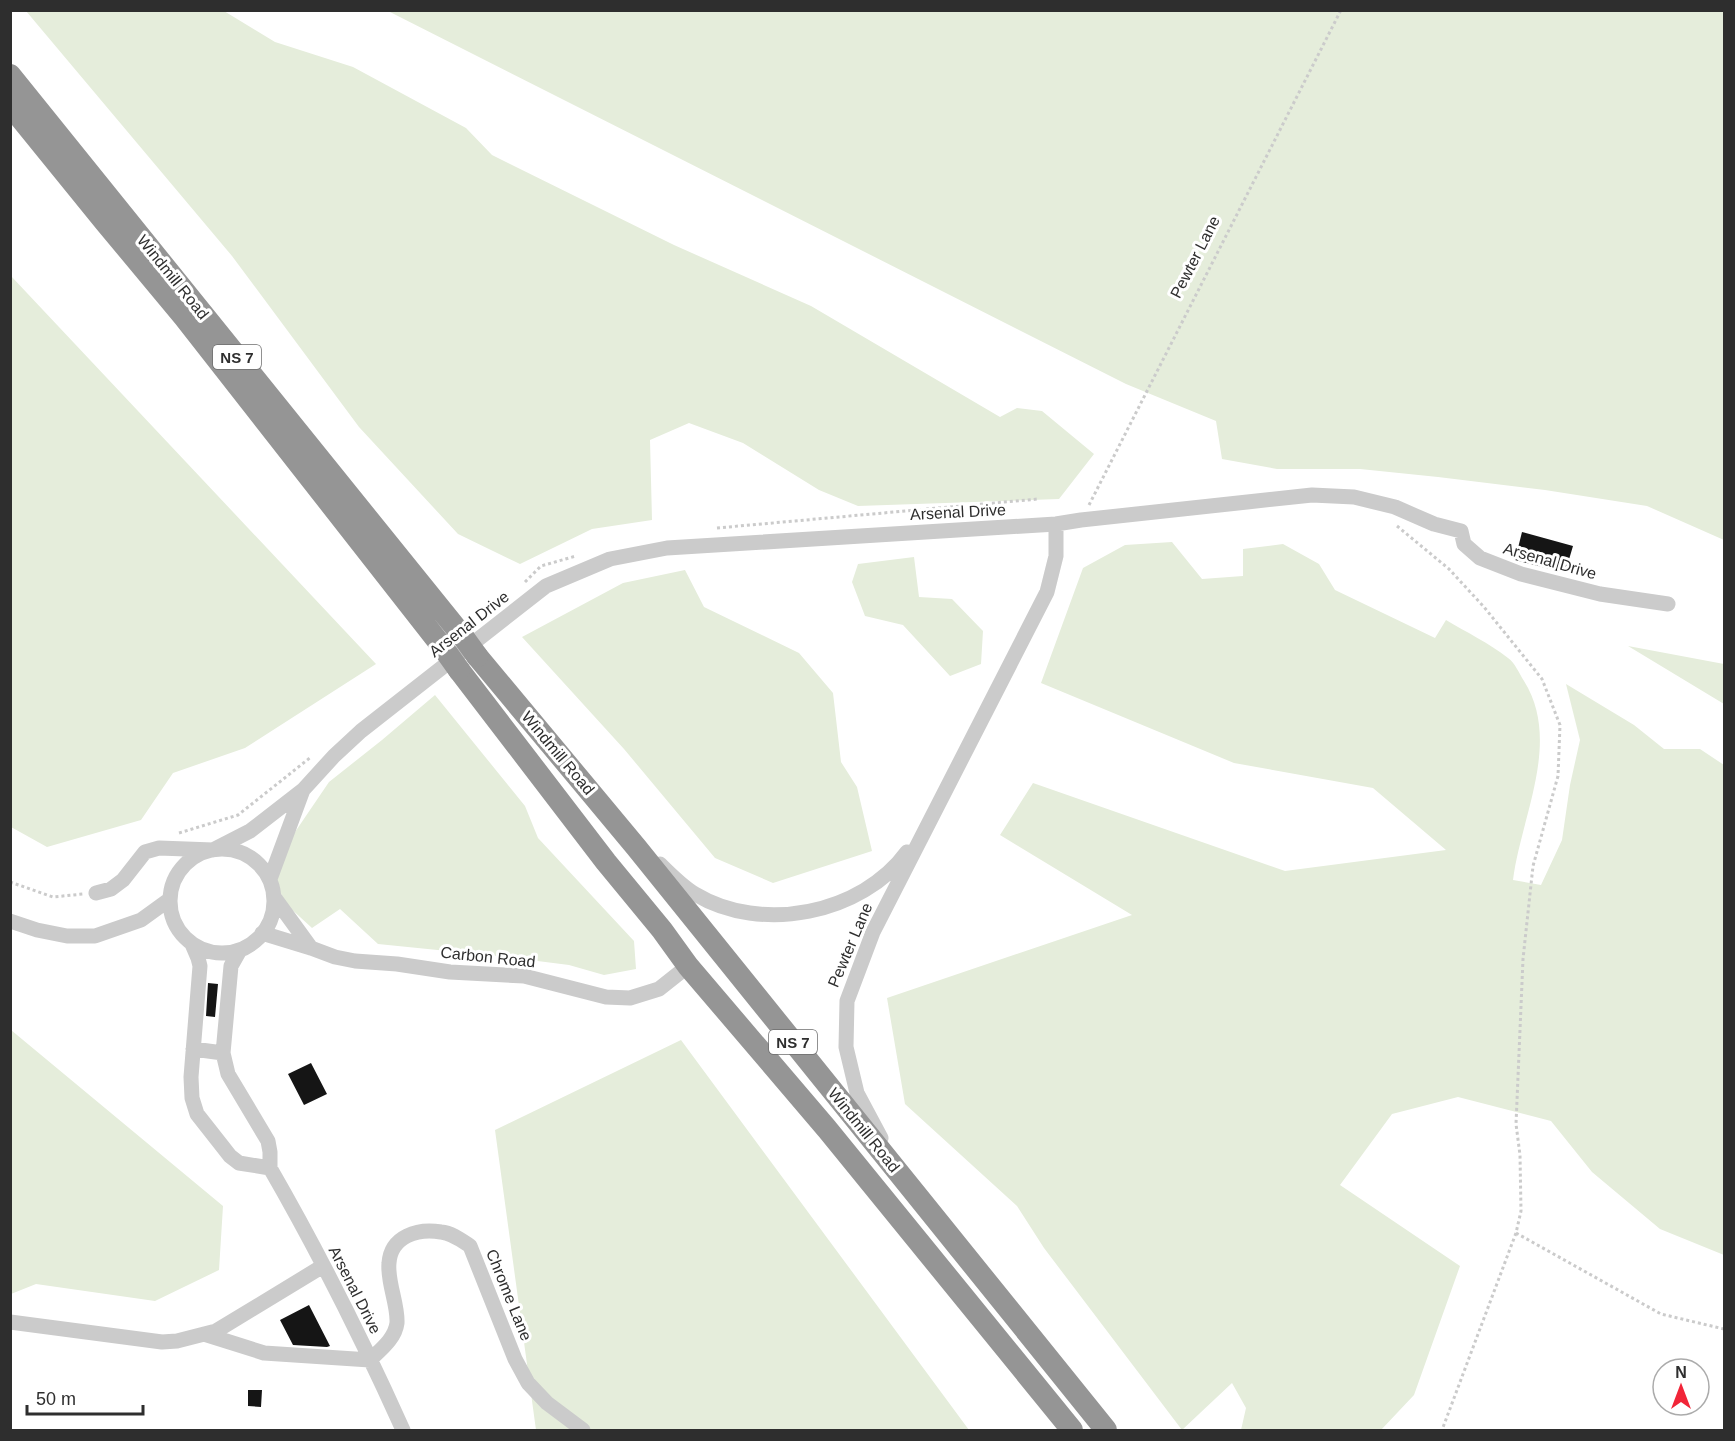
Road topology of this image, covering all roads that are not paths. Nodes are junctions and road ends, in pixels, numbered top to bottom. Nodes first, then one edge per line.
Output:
1 (10, 75) edge
2 (10, 105) edge
3 (1056, 524) junction
4 (1668, 604) dead end
5 (571, 768) junction
6 (950, 783) junction
7 (303, 790) junction
8 (213, 850) junction
9 (270, 879) junction
10 (96, 893) road end
11 (274, 897) junction
12 (170, 899) junction
13 (172, 917) junction
14 (141, 920) junction
15 (10, 921) edge
16 (262, 933) junction
17 (192, 944) junction
18 (311, 948) junction
19 (240, 950) junction
20 (688, 966) junction
21 (193, 1049) junction
22 (223, 1053) junction
23 (270, 1168) junction
24 (323, 1266) junction
25 (982, 1276) junction
26 (10, 1322) edge
27 (204, 1335) junction
28 (370, 1360) junction
29 (403, 1431) edge
30 (583, 1431) edge
31 (1072, 1431) edge
32 (1106, 1431) edge

1 - 5 highway, Windmill Road / NS 7, bridge
2 - 20 highway, Windmill Road / NS 7, bridge
3 - 4 lane, Arsenal Drive
3 - 6 lane, Pewter Lane
3 - 7 lane, Arsenal Drive
5 - 6 lane, Pewter Lane
5 - 25 highway, Windmill Road / NS 7
6 - 25 lane, Pewter Lane
7 - 8 lane, Arsenal Drive
7 - 9 lane, Arsenal Drive
8 - 9 lane
8 - 10 lane
8 - 12 lane
9 - 11 lane
11 - 16 lane
11 - 18 lane
12 - 13 lane
12 - 14 lane
13 - 14 lane
13 - 17 lane
14 - 15 lane
16 - 18 lane, Carbon Road
16 - 19 lane
17 - 19 lane
17 - 21 lane
18 - 20 lane, Carbon Road
19 - 22 lane, Arsenal Drive
20 - 31 highway, Windmill Road / NS 7
21 - 22 lane
21 - 23 lane
22 - 23 lane, Arsenal Drive
23 - 24 lane, Arsenal Drive
24 - 27 lane
24 - 28 lane, Arsenal Drive
25 - 32 highway, Windmill Road / NS 7
26 - 27 lane
27 - 28 lane
28 - 29 lane, Arsenal Drive
28 - 30 lane, Chrome Lane

